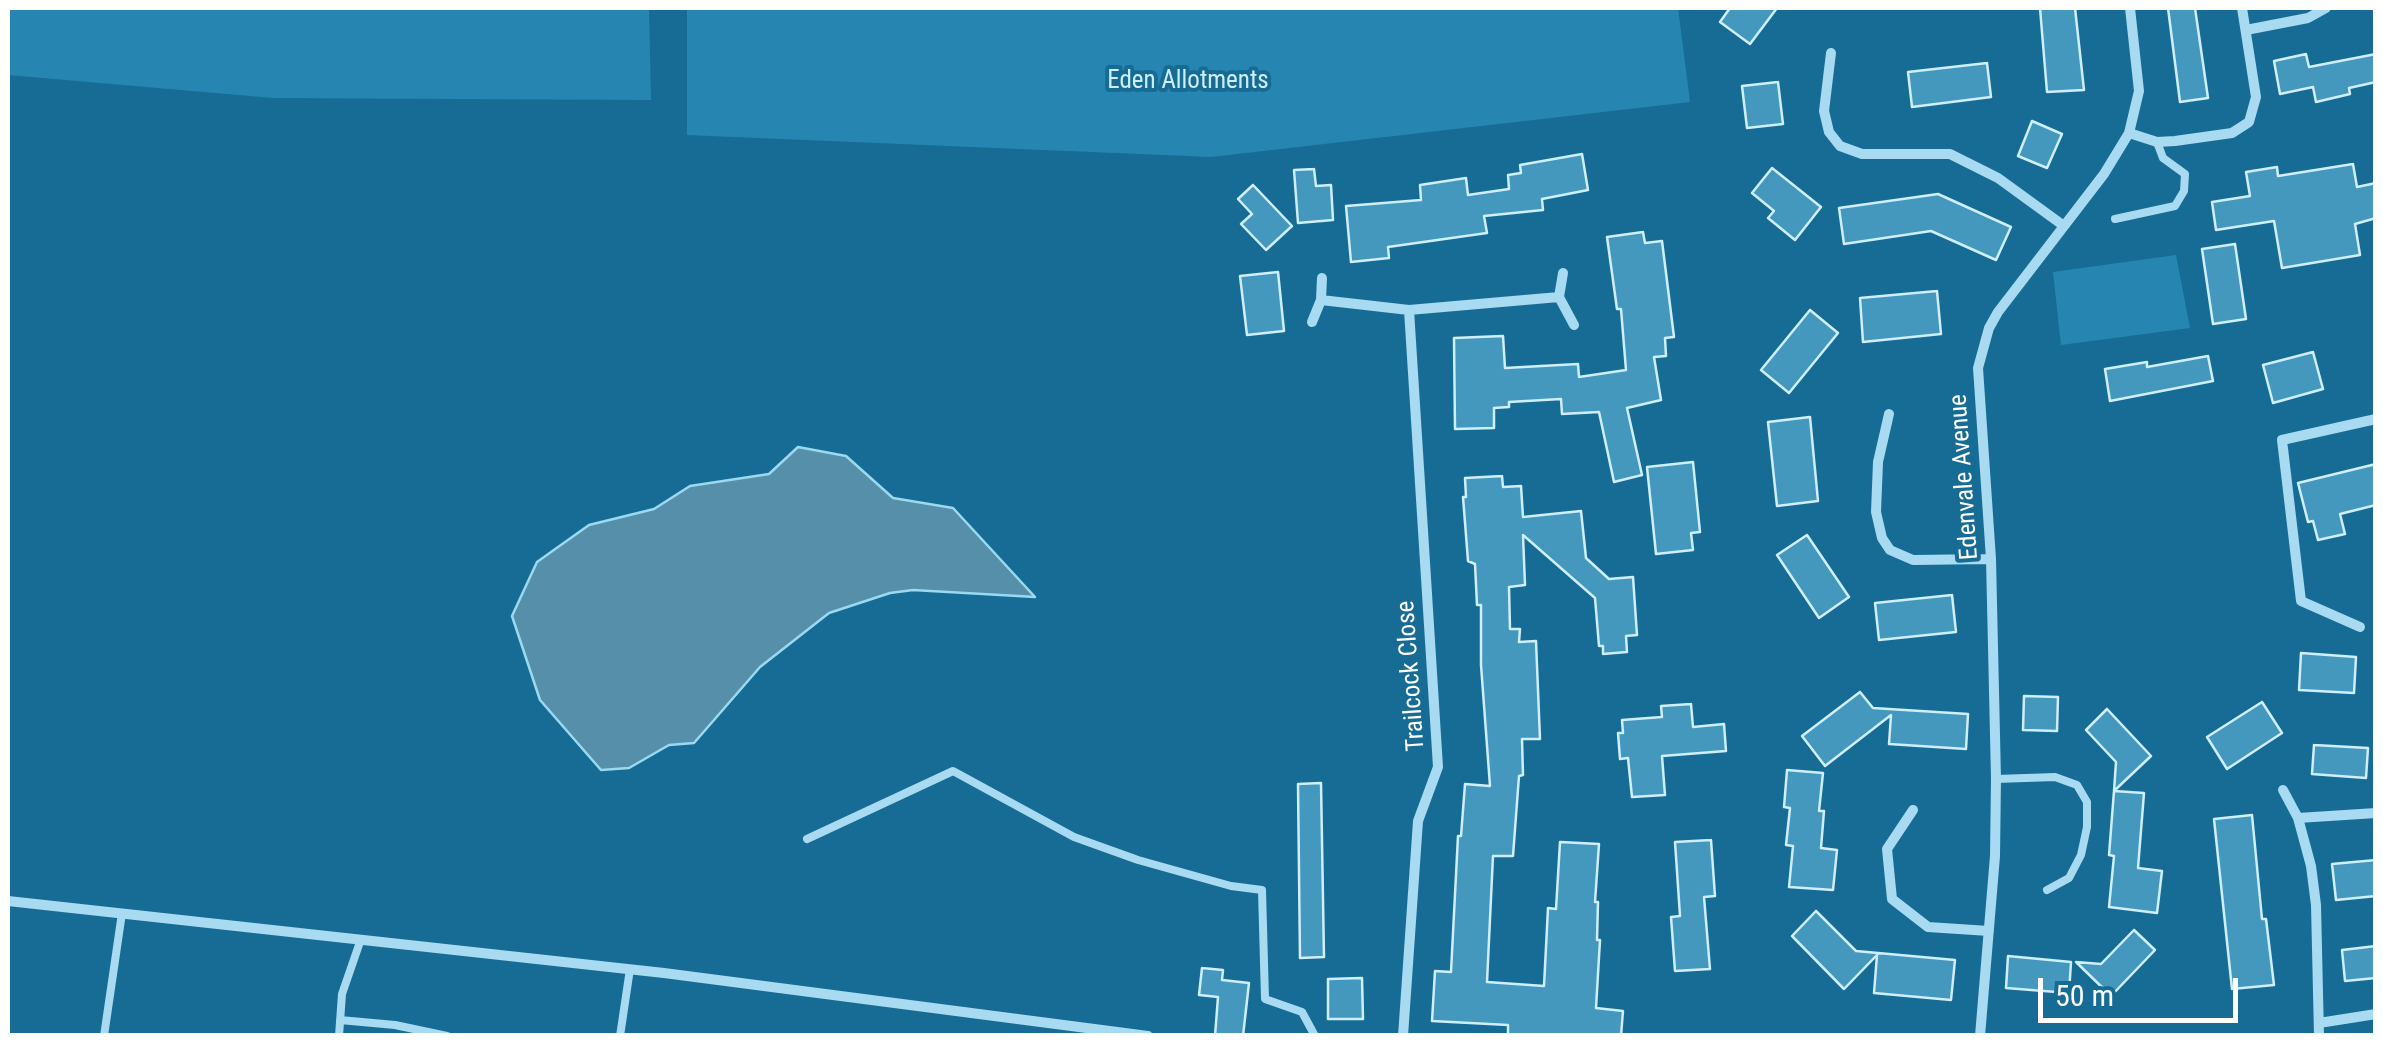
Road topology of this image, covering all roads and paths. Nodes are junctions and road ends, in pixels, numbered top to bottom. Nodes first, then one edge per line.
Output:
1 (2130, 8) edge
2 (2242, 8) edge
3 (2326, 8) edge
4 (2246, 30) junction
5 (1831, 54) dead end
6 (2129, 133) junction
7 (2158, 142) junction
8 (2116, 219) dead end
9 (2064, 226) junction
10 (1563, 273) dead end
11 (1322, 278) dead end
12 (1559, 297) junction
13 (1322, 300) junction
14 (1409, 310) junction
15 (1312, 322) dead end
16 (1574, 325) dead end
17 (1888, 414) dead end
18 (2376, 419) edge
19 (1992, 559) junction
20 (2360, 627) dead end
21 (1996, 779) junction
22 (2282, 790) dead end
23 (1913, 810) dead end
24 (2376, 812) edge
25 (2298, 818) junction
26 (808, 839) dead end
27 (2048, 890) dead end
28 (8, 900) edge
29 (122, 913) junction
30 (1989, 931) junction
31 (361, 940) junction
32 (630, 969) junction
33 (2376, 1014) edge
34 (340, 1020) junction
35 (2319, 1029) edge
36 (1142, 1035) edge
37 (104, 1036) edge
38 (340, 1036) edge
39 (447, 1036) edge
40 (620, 1036) edge
41 (1315, 1036) edge
42 (1403, 1036) edge
43 (1980, 1036) edge

1 - 6 street, Edenvale Avenue
2 - 4 street
3 - 4 street
4 - 7 street
5 - 9 street
6 - 7 street
6 - 9 street, Edenvale Avenue
7 - 8 lane
9 - 19 street, Edenvale Avenue
10 - 12 street
11 - 13 street
12 - 14 street
12 - 16 street
13 - 14 street
13 - 15 street
14 - 42 street, Trailcock Close
17 - 19 street
18 - 20 street
19 - 21 street, Edenvale Avenue
21 - 27 lane
21 - 30 street, Edenvale Avenue
22 - 25 street
23 - 30 street
24 - 25 street
25 - 35 street
26 - 41 lane
28 - 29 street
29 - 31 street
29 - 37 lane
30 - 43 street, Edenvale Avenue
31 - 32 street
31 - 34 lane
32 - 36 street
32 - 40 lane
33 - 35 street
34 - 38 lane
34 - 39 lane

